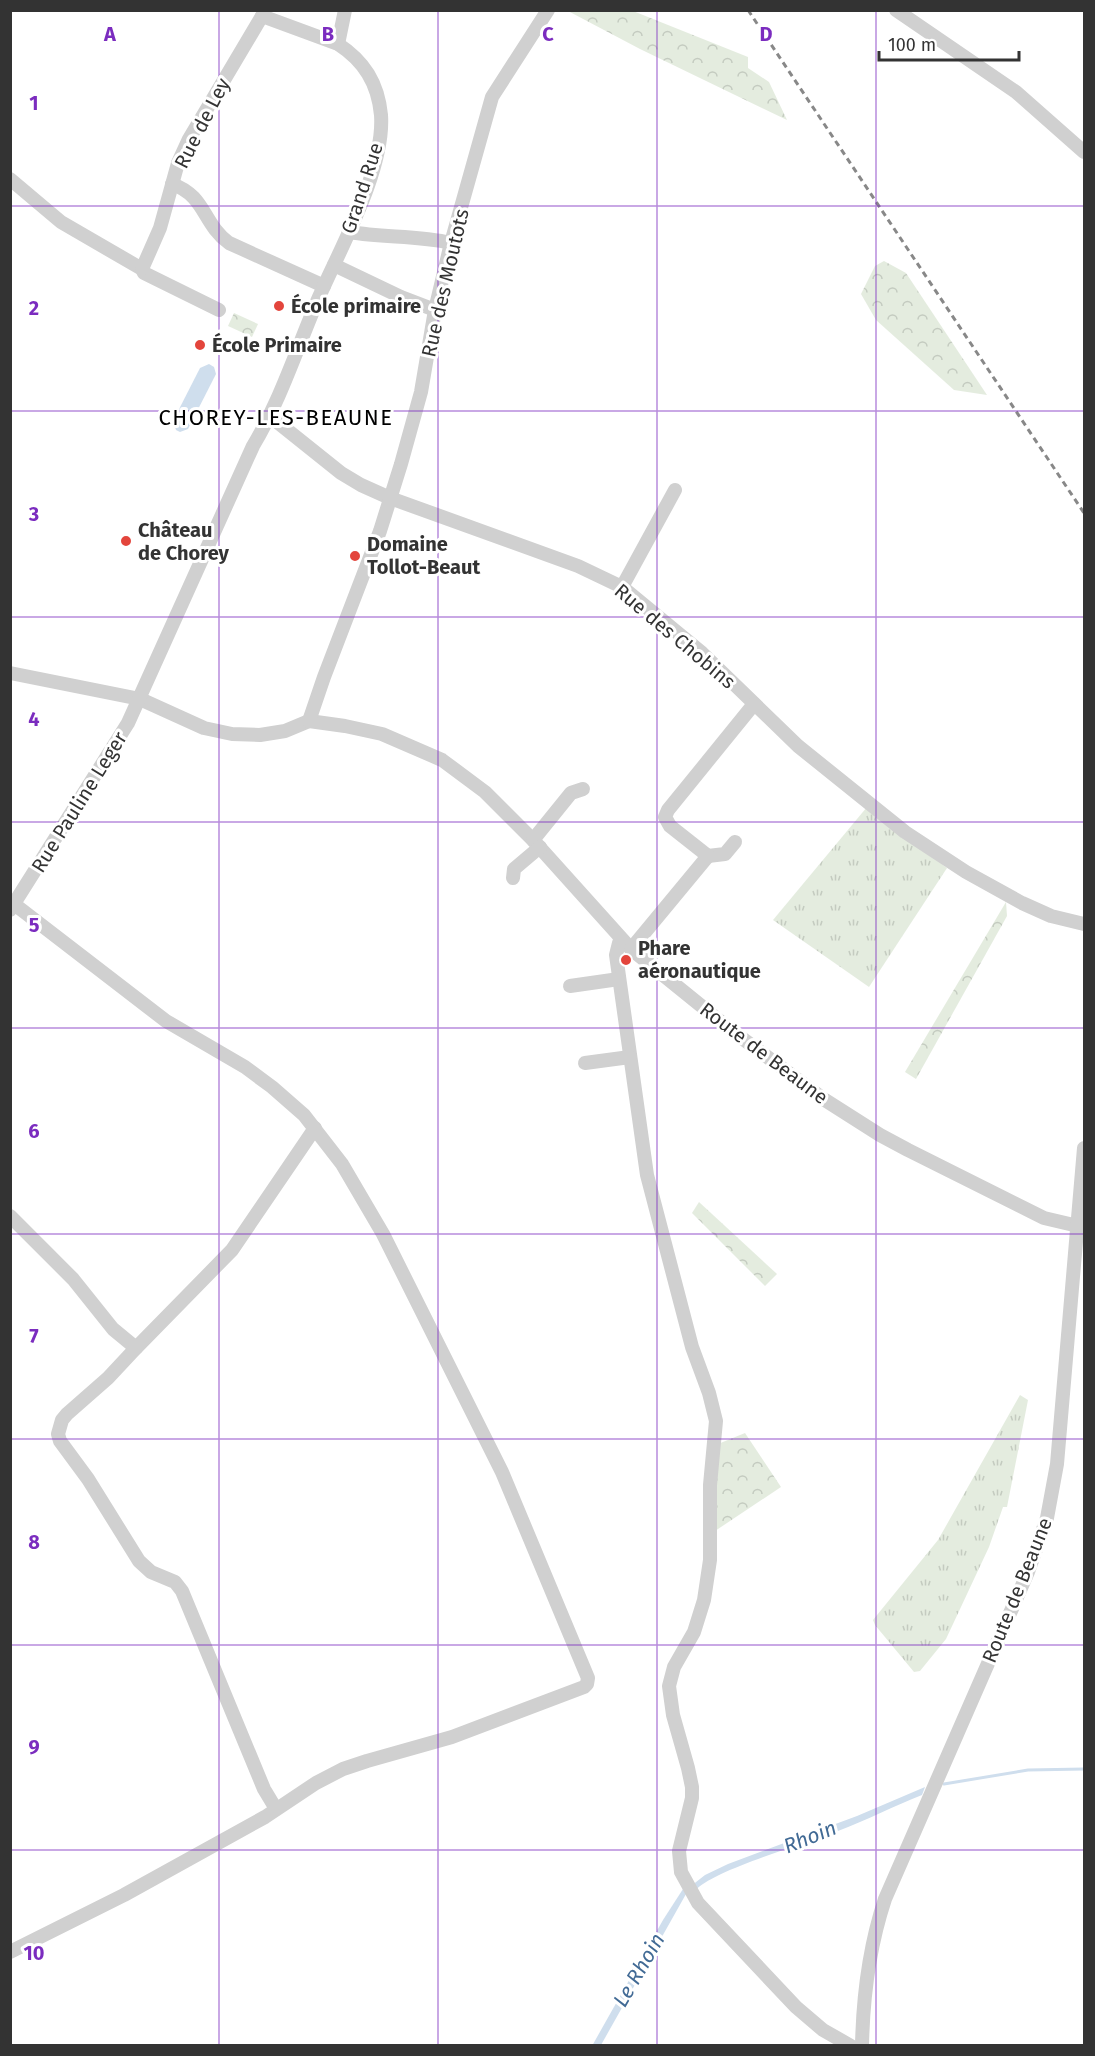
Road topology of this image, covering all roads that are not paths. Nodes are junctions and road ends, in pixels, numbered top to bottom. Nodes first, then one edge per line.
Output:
1 (345, 10) edge
2 (548, 10) edge
3 (896, 10) edge
4 (262, 13) edge
5 (338, 44) junction
6 (1084, 152) edge
7 (10, 179) edge
8 (172, 184) junction
9 (350, 231) junction
10 (451, 243) junction
11 (334, 265) junction
12 (142, 269) junction
13 (324, 286) junction
14 (219, 310) dead end
15 (435, 310) junction
16 (270, 417) junction
17 (675, 490) dead end
18 (390, 498) junction
19 (622, 587) junction
20 (10, 673) edge
21 (140, 699) junction
22 (754, 704) junction
23 (309, 721) junction
24 (583, 789) dead end
25 (735, 842) dead end
26 (537, 843) junction
27 (708, 856) junction
28 (513, 878) dead end
29 (13, 907) edge
30 (1084, 924) edge
31 (627, 944) junction
32 (620, 979) junction
33 (570, 986) dead end
34 (630, 1057) junction
35 (585, 1063) dead end
36 (315, 1128) junction
37 (1084, 1148) edge
38 (10, 1216) edge
39 (1078, 1226) junction
40 (1079, 1265) edge
41 (136, 1348) junction
42 (276, 1809) junction
43 (10, 1952) edge
44 (851, 2046) edge
45 (862, 2046) edge

1 - 5 street
2 - 10 street, Rue des Moutots
3 - 6 street
4 - 5 street, Grand Rue
4 - 8 street, Rue de Ley
5 - 9 street, Grand Rue
7 - 12 street
8 - 12 street, Rue de Ley
8 - 13 street
9 - 10 street
9 - 11 street, Grand Rue
10 - 15 street, Rue des Moutots
11 - 13 street, Grand Rue
11 - 15 street
12 - 14 street
13 - 16 street, Grand Rue
15 - 18 street, Rue des Moutots
16 - 18 street, Rue des Chobins
16 - 21 street, Rue Pauline Leger
17 - 19 street
18 - 19 street, Rue des Chobins
18 - 23 street, Rue des Moutots
19 - 22 street, Rue des Chobins
20 - 21 street
21 - 23 street
21 - 29 street, Rue Pauline Leger
22 - 27 street
22 - 30 street, Rue des Chobins
23 - 26 street, Route de Beaune
24 - 26 street
25 - 27 street
26 - 28 street
26 - 31 street, Route de Beaune
27 - 31 street
29 - 36 street
31 - 32 street
31 - 39 street, Route de Beaune
32 - 33 street
32 - 34 street
34 - 35 street
34 - 44 street
36 - 41 street
36 - 42 street
37 - 39 street, Route de Beaune
38 - 41 street
39 - 40 street, Route de Beaune
40 - 45 street, Route de Beaune
41 - 42 street
42 - 43 street

